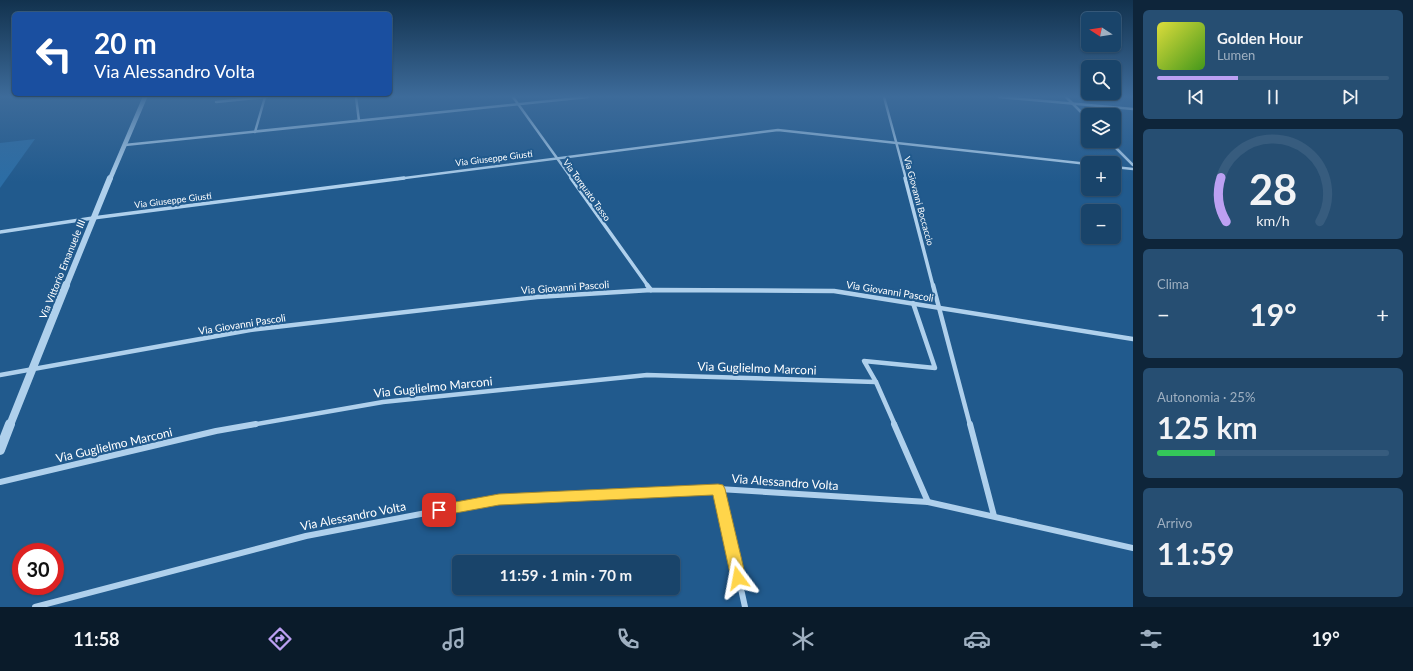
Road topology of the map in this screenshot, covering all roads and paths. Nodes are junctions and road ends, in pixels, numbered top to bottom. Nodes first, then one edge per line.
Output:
1 (133, 125) edge
2 (257, 125) edge
3 (318, 125) edge
4 (532, 125) edge
5 (892, 125) edge
6 (255, 132) junction
7 (897, 143) junction
8 (125, 146) junction
9 (1117, 148) edge
10 (554, 158) junction
11 (1081, 163) edge
12 (1133, 165) edge
13 (1121, 168) edge
14 (1133, 169) edge
15 (94, 218) junction
16 (0, 232) edge
17 (651, 290) junction
18 (913, 303) junction
19 (940, 308) junction
20 (1133, 339) edge
21 (33, 369) junction
22 (0, 375) edge
23 (876, 382) junction
24 (0, 450) edge
25 (0, 482) edge
26 (718, 489) junction
27 (928, 502) junction
28 (994, 516) junction
29 (1133, 548) edge
30 (35, 607) edge
31 (745, 607) edge

1 - 8 street, Via Vittorio Emanuele III
2 - 6 street
3 - 6 street
4 - 10 street, Via Torquato Tasso
5 - 7 street, Via Giovanni Boccaccio
6 - 8 street
7 - 10 street, Via Giuseppe Giusti
7 - 11 street, Via Giuseppe Giusti
7 - 19 street, Via Giovanni Boccaccio
8 - 15 street, Via Vittorio Emanuele III
9 - 12 street
10 - 15 street, Via Giuseppe Giusti
10 - 17 street, Via Torquato Tasso
13 - 14 street
15 - 16 street, Via Giuseppe Giusti
15 - 21 street, Via Vittorio Emanuele III
17 - 18 street, Via Giovanni Pascoli
17 - 21 street, Via Giovanni Pascoli
18 - 19 street, Via Giovanni Pascoli
18 - 23 street
19 - 20 street, Via Giovanni Pascoli
19 - 28 street, Via Giovanni Boccaccio
21 - 22 street, Via Giovanni Pascoli
21 - 24 street, Via Vittorio Emanuele III
23 - 25 street, Via Guglielmo Marconi
23 - 27 street
26 - 27 street, Via Alessandro Volta
26 - 30 street, Via Alessandro Volta
26 - 31 street
27 - 28 street, Via Alessandro Volta
28 - 29 street, Via Alessandro Volta

